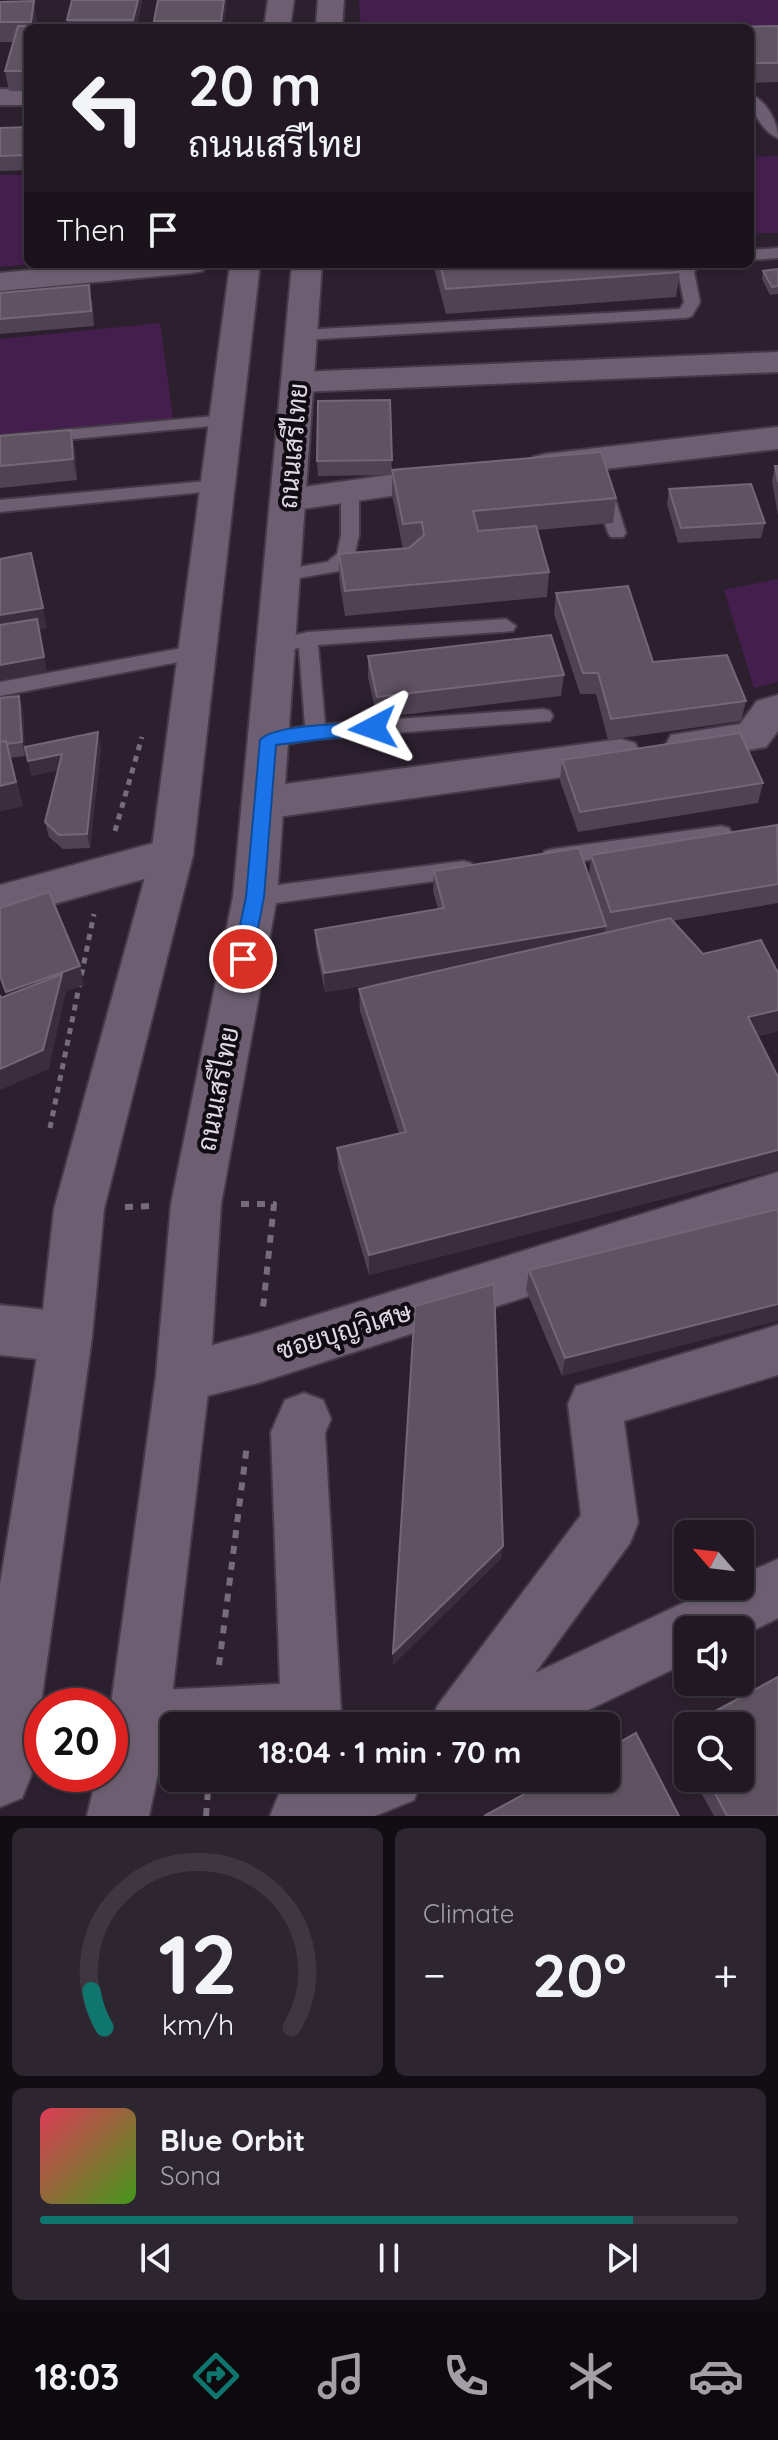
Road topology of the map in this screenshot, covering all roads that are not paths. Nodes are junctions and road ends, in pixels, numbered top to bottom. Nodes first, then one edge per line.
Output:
1 (281, 0) edge
2 (331, 0) edge
3 (278, 24) edge
4 (329, 24) edge
5 (0, 97) edge
6 (24, 97) edge
7 (754, 101) edge
8 (778, 134) edge
9 (778, 253) edge
10 (754, 255) edge
11 (149, 268) edge
12 (245, 268) edge
13 (307, 268) edge
14 (689, 268) edge
15 (0, 282) edge
16 (302, 335) junction
17 (778, 362) edge
18 (299, 382) junction
19 (226, 420) junction
20 (778, 438) edge
21 (0, 441) edge
22 (595, 459) junction
23 (218, 486) junction
24 (350, 490) junction
25 (289, 500) junction
26 (0, 506) edge
27 (617, 533) dead end
28 (282, 575) junction
29 (506, 626) dead end
30 (292, 642) junction
31 (198, 652) junction
32 (0, 689) edge
33 (778, 709) edge
34 (543, 716) dead end
35 (316, 732) junction
36 (268, 740) junction
37 (263, 803) junction
38 (721, 834) edge
39 (172, 855) junction
40 (535, 859) edge
41 (488, 866) edge
42 (255, 897) junction
43 (0, 902) edge
44 (778, 1194) edge
45 (0, 1330) edge
46 (66, 1337) junction
47 (778, 1350) edge
48 (183, 1376) junction
49 (304, 1419) dead end
50 (778, 1588) edge
51 (720, 1616) edge
52 (674, 1638) edge
53 (469, 1712) edge
54 (518, 1712) edge
55 (139, 1721) junction
56 (0, 1776) edge
57 (358, 1792) edge
58 (118, 1816) edge
59 (301, 1816) edge

1 - 3 main road
2 - 4 main road
5 - 6 main road
7 - 8 lane
9 - 10 lane
11 - 15 main road
12 - 19 main road
13 - 16 main road, ถนนเสรีไทย
14 - 16 lane
16 - 18 main road, ถนนเสรีไทย
17 - 18 main road
18 - 25 main road, ถนนเสรีไทย
19 - 21 lane
19 - 23 main road
20 - 22 main road
22 - 24 main road
22 - 27 lane
23 - 26 lane
23 - 31 main road
24 - 25 main road
24 - 28 lane
25 - 28 main road, ถนนเสรีไทย
28 - 30 main road, ถนนเสรีไทย
29 - 30 lane
30 - 35 lane
30 - 36 main road, ถนนเสรีไทย
31 - 32 lane
31 - 39 main road
33 - 37 main road
34 - 35 lane
35 - 36 lane
36 - 37 main road, ถนนเสรีไทย
37 - 42 main road, ถนนเสรีไทย
38 - 40 lane
39 - 43 main road
39 - 46 main road
41 - 42 lane
42 - 48 main road, ถนนเสรีไทย
44 - 48 main road, ซอยบุญวิเศษ
45 - 46 main road
46 - 56 main road
47 - 53 main road
48 - 55 main road, ถนนเสรีไทย
49 - 55 main road
50 - 51 main road
52 - 54 main road
55 - 58 main road, ถนนเสรีไทย
57 - 59 main road

